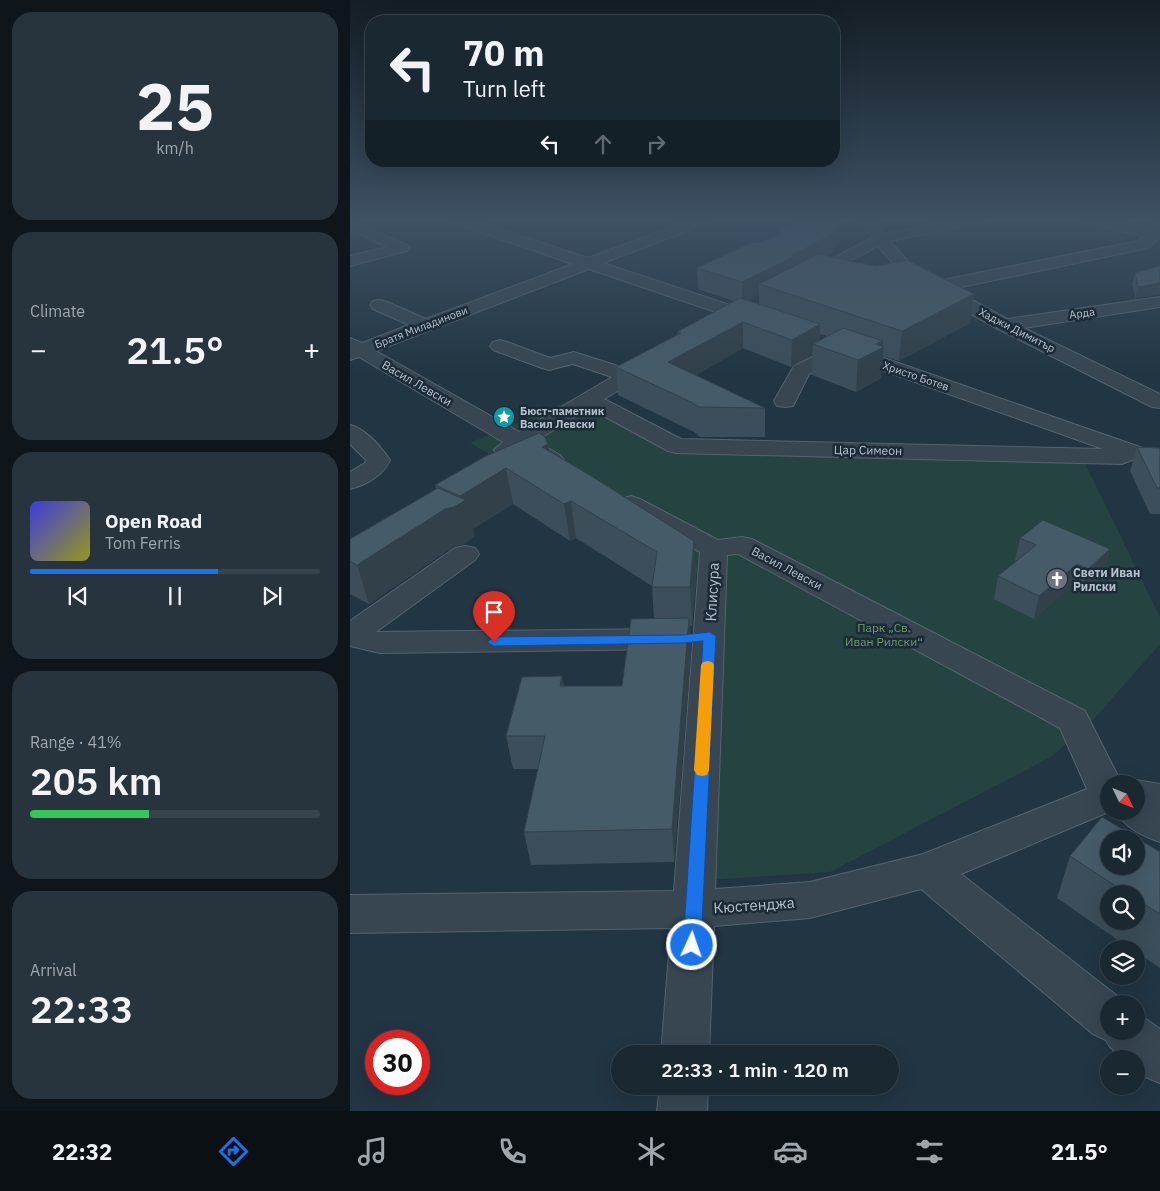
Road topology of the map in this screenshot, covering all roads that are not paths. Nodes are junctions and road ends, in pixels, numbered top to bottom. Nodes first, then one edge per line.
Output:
1 (570, 271) edge
2 (609, 271) edge
3 (820, 271) edge
4 (908, 271) edge
5 (1002, 271) edge
6 (792, 286) edge
7 (935, 287) junction
8 (1160, 302) edge
9 (757, 304) edge
10 (379, 305) dead end
11 (739, 314) junction
12 (1004, 325) junction
13 (426, 326) junction
14 (776, 327) edge
15 (714, 328) edge
16 (813, 340) edge
17 (500, 346) dead end
18 (841, 349) junction
19 (354, 350) edge
20 (663, 357) edge
21 (629, 376) junction
22 (588, 399) junction
23 (785, 401) dead end
24 (1160, 402) edge
25 (350, 432) edge
26 (519, 442) junction
27 (1155, 459) edge
28 (485, 462) edge
29 (570, 470) edge
30 (350, 482) edge
31 (612, 494) edge
32 (714, 549) junction
33 (465, 554) dead end
34 (350, 635) edge
35 (710, 636) junction
36 (1100, 777) edge
37 (1145, 796) edge
38 (1160, 799) edge
39 (1100, 800) edge
40 (1145, 817) edge
41 (1160, 826) edge
42 (928, 870) junction
43 (694, 909) junction
44 (350, 914) edge
45 (1100, 1011) edge
46 (1137, 1040) edge
47 (686, 1045) edge
48 (1160, 1059) edge
49 (683, 1095) edge
50 (682, 1111) edge

1 - 13 street, Братя Миладинови
2 - 11 street
3 - 6 street
4 - 7 street, Хаджи Димитър
5 - 7 street
7 - 12 street, Хаджи Димитър
8 - 12 street, Арда
9 - 11 street
10 - 13 street
11 - 14 street
11 - 15 street
12 - 24 street, Хаджи Димитър
13 - 19 street, Братя Миладинови
16 - 18 street, Христо Ботев
17 - 21 street
18 - 23 street
18 - 27 street, Христо Ботев
19 - 26 street, Васил Левски
20 - 21 street
21 - 22 street
22 - 26 street
22 - 27 street, Цар Симеон
25 - 30 street
26 - 28 street
26 - 29 street, Васил Левски
31 - 32 street
32 - 35 street, Клисура
32 - 36 street, Васил Левски
33 - 34 street
34 - 35 street
35 - 43 street, Клисура
37 - 38 street
39 - 42 street, Кюстенджа
40 - 41 street
42 - 43 street, Кюстенджа
42 - 45 street
43 - 44 street, Кюстенджа
43 - 47 street, Клисура
46 - 48 street
49 - 50 street

